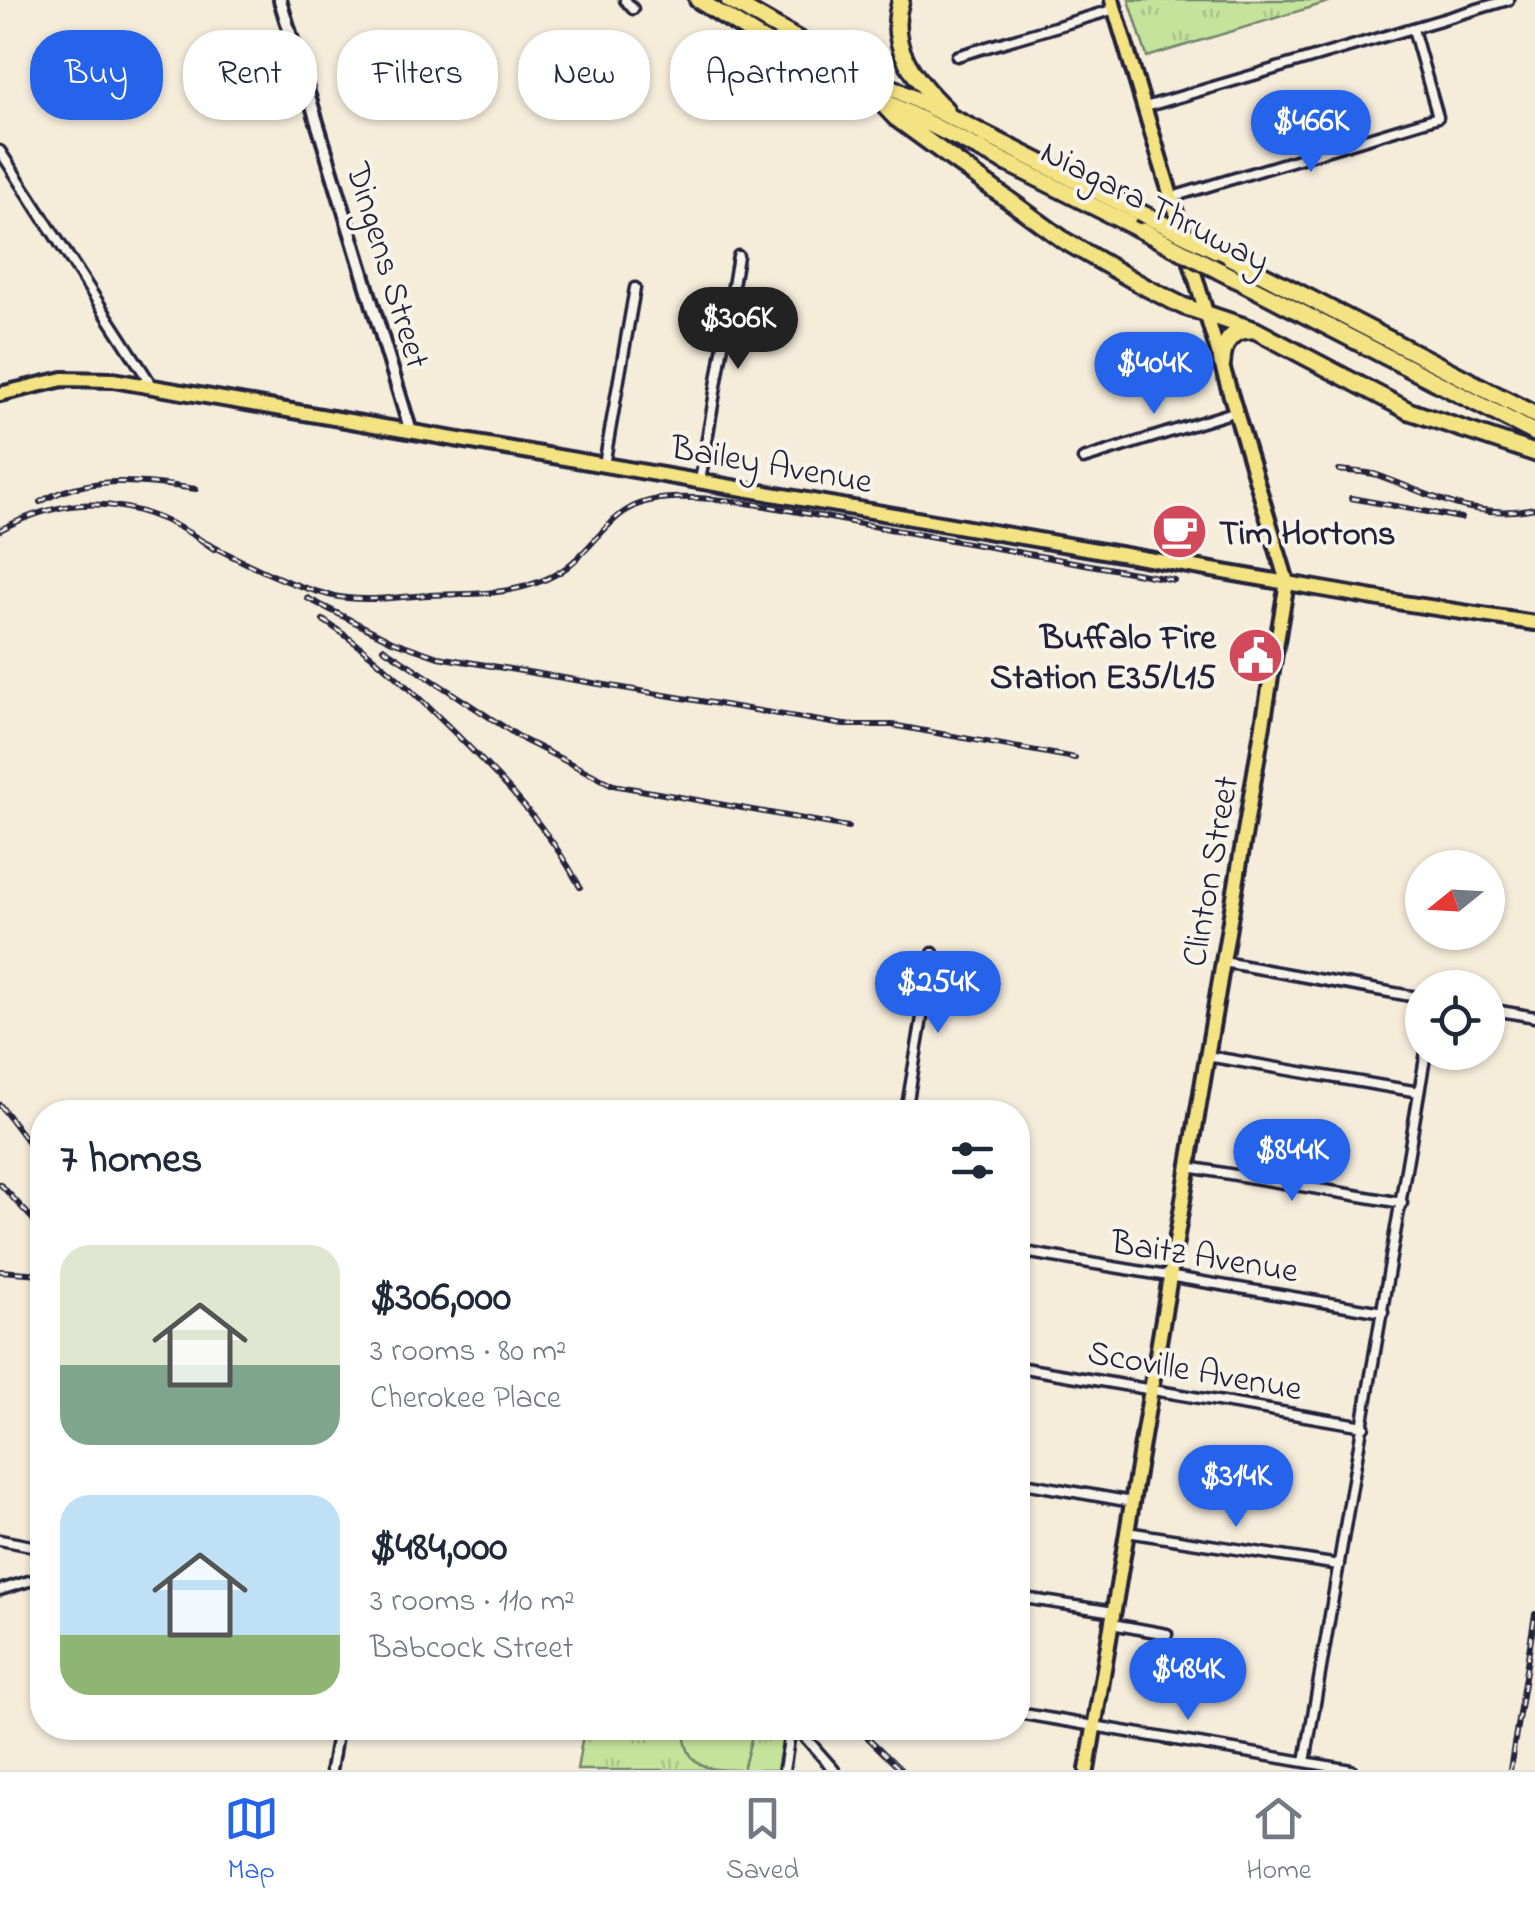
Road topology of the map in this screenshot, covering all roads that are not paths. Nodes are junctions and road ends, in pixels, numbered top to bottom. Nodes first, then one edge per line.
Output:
1 (280, 0) edge
2 (625, 0) edge
3 (698, 0) edge
4 (729, 0) edge
5 (901, 0) edge
6 (1508, 0) edge
7 (1114, 4) edge
8 (633, 9) dead end
9 (1413, 29) junction
10 (746, 30) edge
11 (957, 56) dead end
12 (894, 106) edge
13 (1145, 107) junction
14 (894, 116) edge
15 (956, 118) junction
16 (0, 151) edge
17 (1172, 197) junction
18 (738, 256) dead end
19 (635, 288) dead end
20 (1205, 311) junction
21 (1255, 330) junction
22 (1222, 363) junction
23 (154, 387) junction
24 (0, 394) edge
25 (1237, 411) junction
26 (1535, 415) edge
27 (411, 432) junction
28 (1535, 433) edge
29 (1535, 453) edge
30 (1082, 459) dead end
31 (604, 465) junction
32 (700, 481) junction
33 (1287, 582) junction
34 (1535, 623) edge
35 (933, 953) dead end
36 (1223, 962) junction
37 (1405, 995) edge
38 (1505, 1012) edge
39 (1535, 1018) edge
40 (1207, 1056) junction
41 (1423, 1070) edge
42 (1419, 1092) junction
43 (908, 1100) edge
44 (1188, 1167) junction
45 (1402, 1203) junction
46 (1030, 1253) edge
47 (1170, 1277) junction
48 (1383, 1312) junction
49 (1030, 1369) edge
50 (1151, 1390) junction
51 (1364, 1426) junction
52 (1030, 1484) edge
53 (1132, 1502) junction
54 (1127, 1532) junction
55 (0, 1540) edge
56 (30, 1546) edge
57 (1338, 1565) junction
58 (30, 1581) edge
59 (0, 1590) edge
60 (1030, 1600) edge
61 (1113, 1618) junction
62 (1167, 1634) dead end
63 (1030, 1715) edge
64 (1094, 1726) junction
65 (336, 1740) edge
66 (791, 1740) edge
67 (805, 1740) edge
68 (1305, 1762) junction
69 (331, 1770) edge
70 (784, 1770) edge
71 (834, 1770) edge
72 (1087, 1770) edge
73 (1352, 1770) edge

1 - 27 street, Dingens Street
2 - 8 street
3 - 10 highway, Niagara Thruway
4 - 15 highway, Niagara Thruway
5 - 15 highway
6 - 9 street
7 - 11 street
7 - 13 main road, Clinton Street
9 - 13 street
9 - 17 street
12 - 28 highway, Niagara Thruway, bridge
13 - 17 main road, Clinton Street
14 - 20 highway
15 - 26 highway, Niagara Thruway, bridge
16 - 23 street
17 - 20 main road, Clinton Street
18 - 32 street
19 - 31 street
20 - 21 highway
20 - 22 main road, Clinton Street
21 - 22 highway
21 - 29 highway
22 - 25 main road, Clinton Street
23 - 24 main road, Bailey Avenue
23 - 27 main road, Bailey Avenue
25 - 30 street
25 - 33 main road, Clinton Street
27 - 31 main road, Bailey Avenue
31 - 32 main road, Bailey Avenue
32 - 33 main road, Bailey Avenue
33 - 34 main road, Bailey Avenue
33 - 36 main road, Clinton Street
35 - 43 street
36 - 37 street
36 - 40 main road, Clinton Street
38 - 39 street
40 - 42 street
40 - 44 main road, Clinton Street
41 - 42 street
42 - 45 street
44 - 45 street
44 - 47 main road, Clinton Street
45 - 48 street
46 - 47 street, Baitz Avenue
47 - 48 street, Baitz Avenue
47 - 50 main road, Clinton Street
48 - 51 street
49 - 50 street, Scoville Avenue
50 - 51 street, Scoville Avenue
50 - 53 main road, Clinton Street
51 - 57 street
52 - 53 street
53 - 54 main road, Clinton Street
54 - 57 street
54 - 61 main road, Clinton Street
55 - 56 street
57 - 68 street
58 - 59 street
60 - 61 street
61 - 62 street
61 - 64 main road, Clinton Street
63 - 64 street
64 - 68 street
64 - 72 main road, Clinton Street
65 - 69 street
66 - 70 street
67 - 71 street
68 - 73 street

